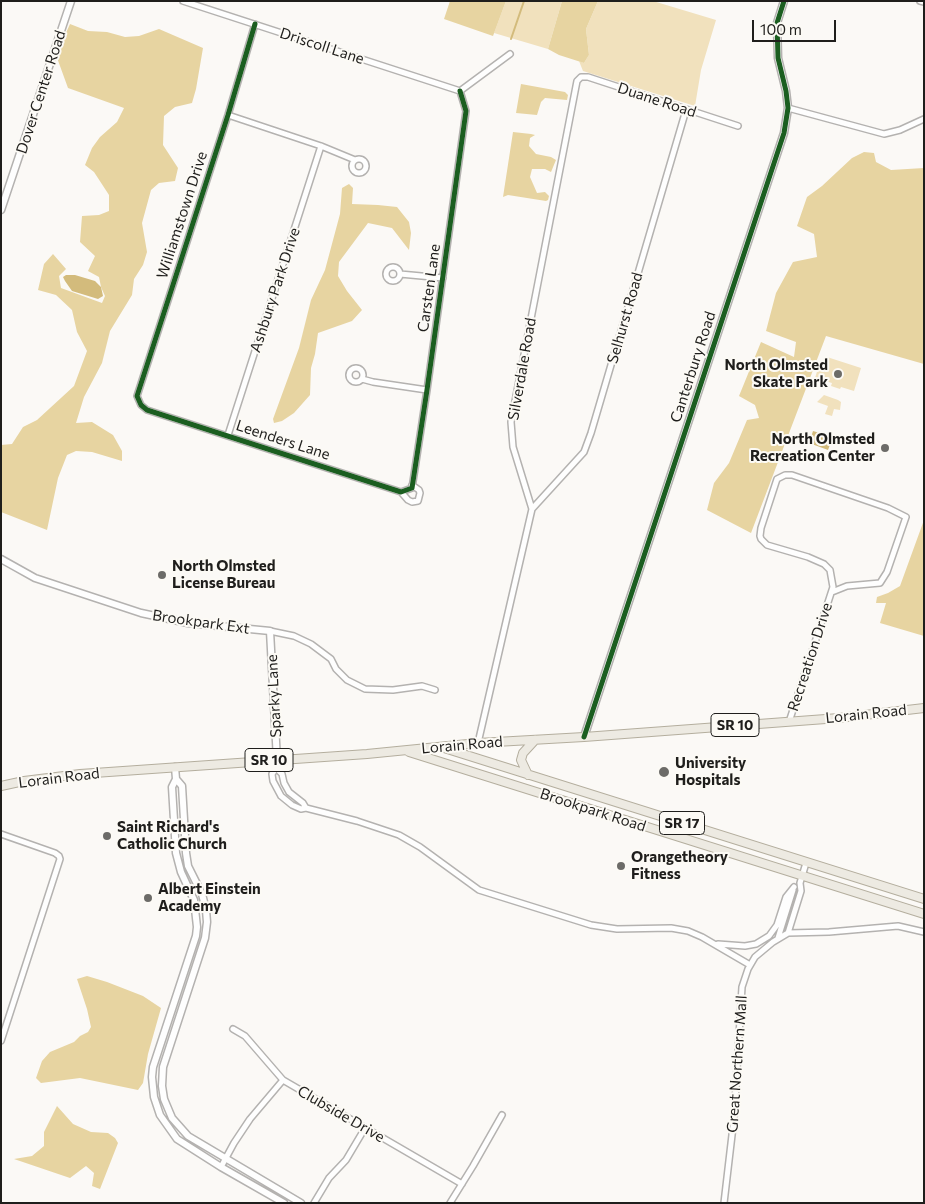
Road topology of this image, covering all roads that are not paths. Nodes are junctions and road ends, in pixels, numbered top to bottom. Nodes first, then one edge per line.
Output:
1 (71, 1) edge
2 (183, 1) edge
3 (784, 1) edge
4 (920, 1) edge
5 (924, 2) edge
6 (255, 24) junction
7 (510, 54) dead end
8 (577, 81) joint
9 (460, 91) junction
10 (788, 108) junction
11 (686, 110) junction
12 (228, 115) junction
13 (924, 119) edge
14 (738, 126) dead end
15 (321, 146) junction
16 (356, 160) dead end
17 (4, 196) edge
18 (1, 210) edge
19 (400, 274) dead end
20 (443, 278) junction
21 (362, 379) dead end
22 (427, 390) junction
23 (147, 410) joint
24 (228, 435) junction
25 (411, 487) junction
26 (402, 492) junction
27 (532, 509) junction
28 (1, 559) edge
29 (832, 592) junction
30 (270, 631) junction
31 (435, 690) dead end
32 (924, 708) edge
33 (789, 722) junction
34 (584, 737) junction
35 (535, 740) junction
36 (478, 743) junction
37 (439, 747) junction
38 (405, 750) junction
39 (277, 760) junction
40 (175, 767) junction
41 (276, 768) junction
42 (528, 775) junction
43 (176, 779) junction
44 (1, 786) edge
45 (306, 808) junction
46 (1, 834) edge
47 (806, 863) junction
48 (801, 880) junction
49 (794, 888) junction
50 (924, 899) edge
51 (924, 914) edge
52 (924, 932) edge
53 (788, 933) junction
54 (778, 938) junction
55 (714, 943) junction
56 (750, 965) junction
57 (233, 1029) dead end
58 (1, 1041) edge
59 (283, 1080) junction
60 (502, 1115) dead end
61 (365, 1128) junction
62 (226, 1160) junction
63 (222, 1167) junction
64 (462, 1184) junction
65 (284, 1203) edge
66 (301, 1203) edge
67 (314, 1203) edge
68 (450, 1203) edge
69 (724, 1203) edge

1 - 17 street, Dover Center Road
2 - 6 street, Driscoll Lane
3 - 10 street, Canterbury Road
4 - 5 street
6 - 9 street, Driscoll Lane
6 - 12 street, Williamstown Drive
7 - 9 street
8 - 11 street, Duane Road
8 - 27 street, Silverdale Road
9 - 20 street, Carsten Lane
10 - 13 street
10 - 34 street, Canterbury Road
11 - 14 street, Duane Road
11 - 27 street, Selhurst Road
12 - 15 street
12 - 23 street, Williamstown Drive
15 - 16 street
15 - 24 street, Ashbury Park Drive
17 - 18 street, Dover Center Road
19 - 20 street
20 - 22 street, Carsten Lane
21 - 22 street
22 - 25 street, Carsten Lane
23 - 24 street, Leenders Lane
24 - 26 street, Leenders Lane
25 - 26 street
25 - 26 street
27 - 36 street
28 - 30 street, Brookpark Ext
29 - 29 street, Recreation Drive
29 - 33 street, Recreation Drive
30 - 31 street, Brookpark Ext
30 - 39 street, Sparky Lane
32 - 33 main road, Lorain Road / SR 10
33 - 34 main road, Lorain Road / SR 10
34 - 35 main road, Lorain Road / SR 10
35 - 36 main road, Lorain Road / SR 10
35 - 42 main road
36 - 37 main road, Lorain Road / SR 10
37 - 38 main road, Lorain Road / SR 10
37 - 42 main road, Brookpark Road / SR 17
38 - 39 main road, Lorain Road / SR 10
38 - 48 main road, Brookpark Road / SR 17
39 - 40 main road, Lorain Road / SR 10
39 - 41 street
40 - 43 street
40 - 44 main road, Lorain Road / SR 10
41 - 45 street
41 - 45 street
42 - 47 main road, Brookpark Road / SR 17
43 - 62 street
43 - 63 street
45 - 55 street
46 - 58 street
47 - 48 street
47 - 50 main road, Brookpark Road / SR 17
48 - 49 street
48 - 51 main road, Brookpark Road / SR 17
48 - 53 street
49 - 54 street
49 - 55 street
52 - 53 street, Great Northern Mall
53 - 54 street, Great Northern Mall
54 - 56 street, Great Northern Mall
55 - 56 street
56 - 69 street, Great Northern Mall
57 - 59 street, Clubside Drive
59 - 61 street, Clubside Drive
59 - 62 street
60 - 64 street
61 - 64 street, Clubside Drive
61 - 67 street
62 - 63 street
62 - 66 street
63 - 65 street
64 - 68 street

